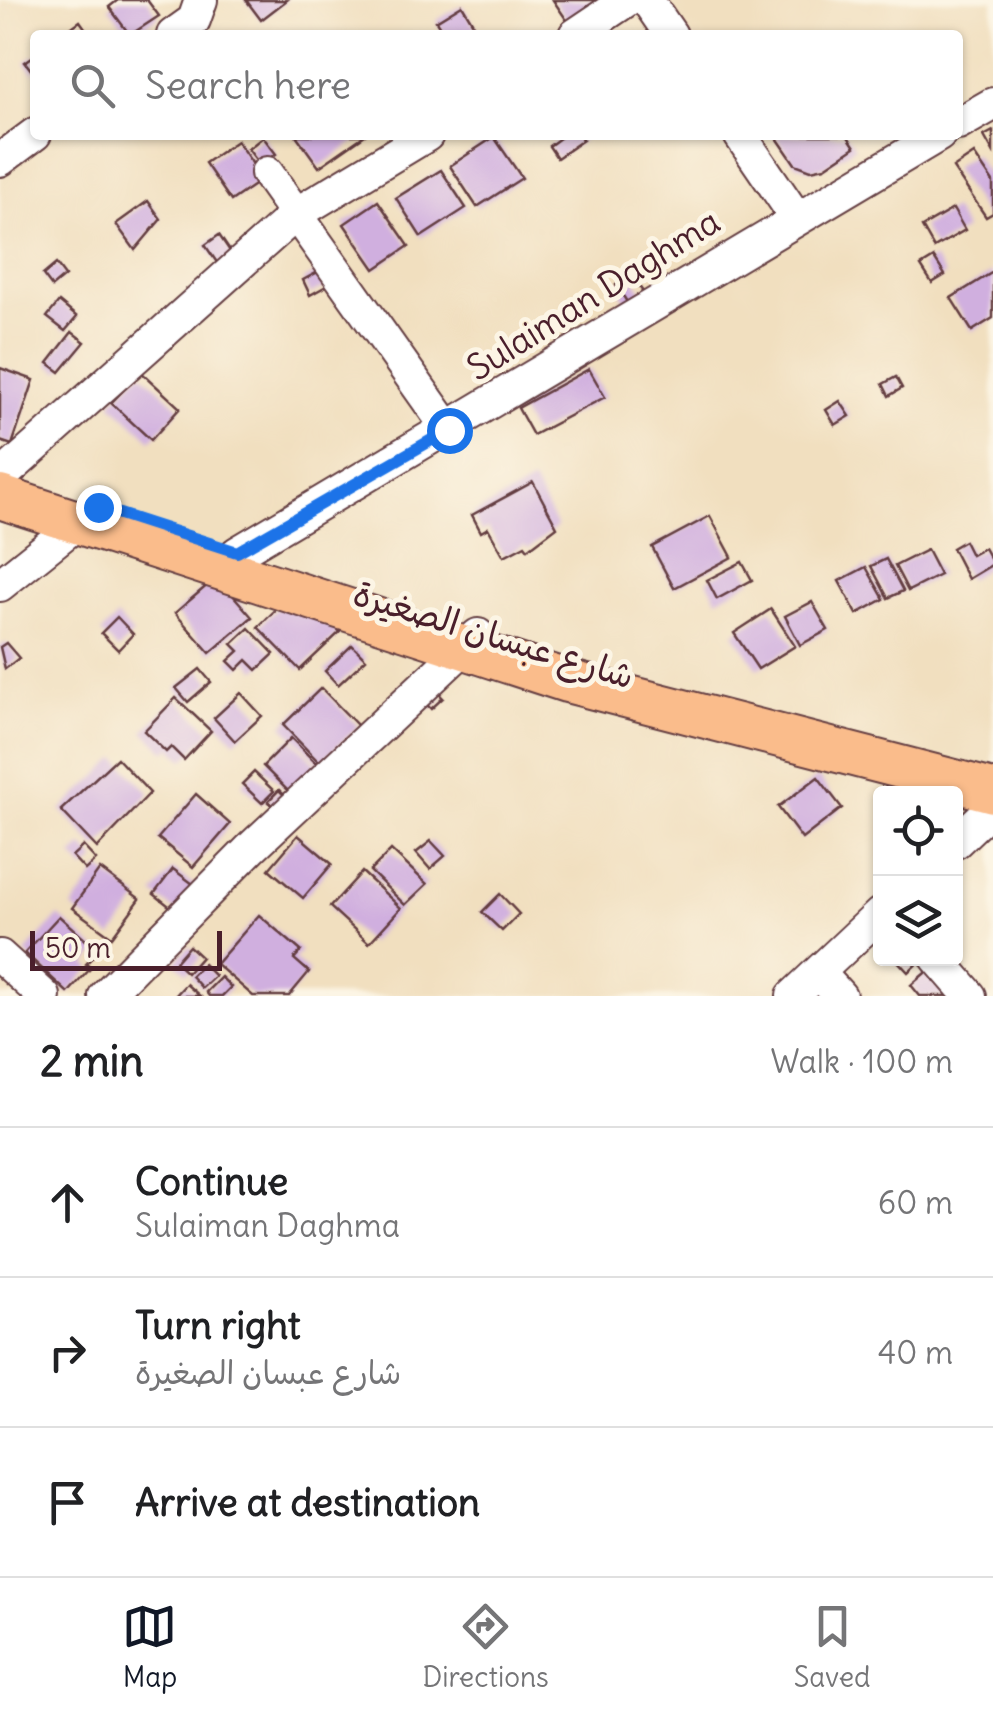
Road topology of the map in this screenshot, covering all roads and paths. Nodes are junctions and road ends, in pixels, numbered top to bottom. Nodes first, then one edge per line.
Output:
1 (201, 0) edge
2 (627, 0) edge
3 (647, 0) edge
4 (180, 30) edge
5 (583, 30) edge
6 (668, 30) edge
7 (993, 104) edge
8 (963, 121) edge
9 (30, 138) edge
10 (418, 140) edge
11 (743, 140) edge
12 (930, 140) edge
13 (0, 160) edge
14 (267, 173) dead end
15 (296, 214) junction
16 (796, 216) junction
17 (449, 430) junction
18 (0, 477) edge
19 (0, 497) edge
20 (88, 515) junction
21 (237, 552) junction
22 (0, 585) edge
23 (471, 642) junction
24 (993, 774) edge
25 (993, 791) edge
26 (993, 806) edge
27 (963, 835) edge
28 (873, 924) edge
29 (0, 956) edge
30 (945, 966) edge
31 (829, 985) edge
32 (44, 996) edge
33 (105, 996) edge
34 (794, 996) edge
35 (970, 996) edge

1 - 4 street
2 - 5 street
3 - 6 street
7 - 8 street
9 - 13 street
10 - 15 street
11 - 16 street
12 - 16 street, Sulaiman Daghma
14 - 15 street
15 - 17 street
15 - 18 street
16 - 17 street, Sulaiman Daghma
17 - 21 street, Sulaiman Daghma
18 - 20 street, شارع عبسان الصغيرة
19 - 20 main road, شارع عبسان الصغيرة
20 - 21 street, شارع عبسان الصغيرة
20 - 22 street
20 - 23 main road, شارع عبسان الصغيرة
21 - 23 street, شارع عبسان الصغيرة
23 - 24 street, شارع عبسان الصغيرة
23 - 25 main road, شارع عبسان الصغيرة
23 - 33 street
26 - 27 street
28 - 31 street
29 - 32 street
30 - 35 street
31 - 34 street

